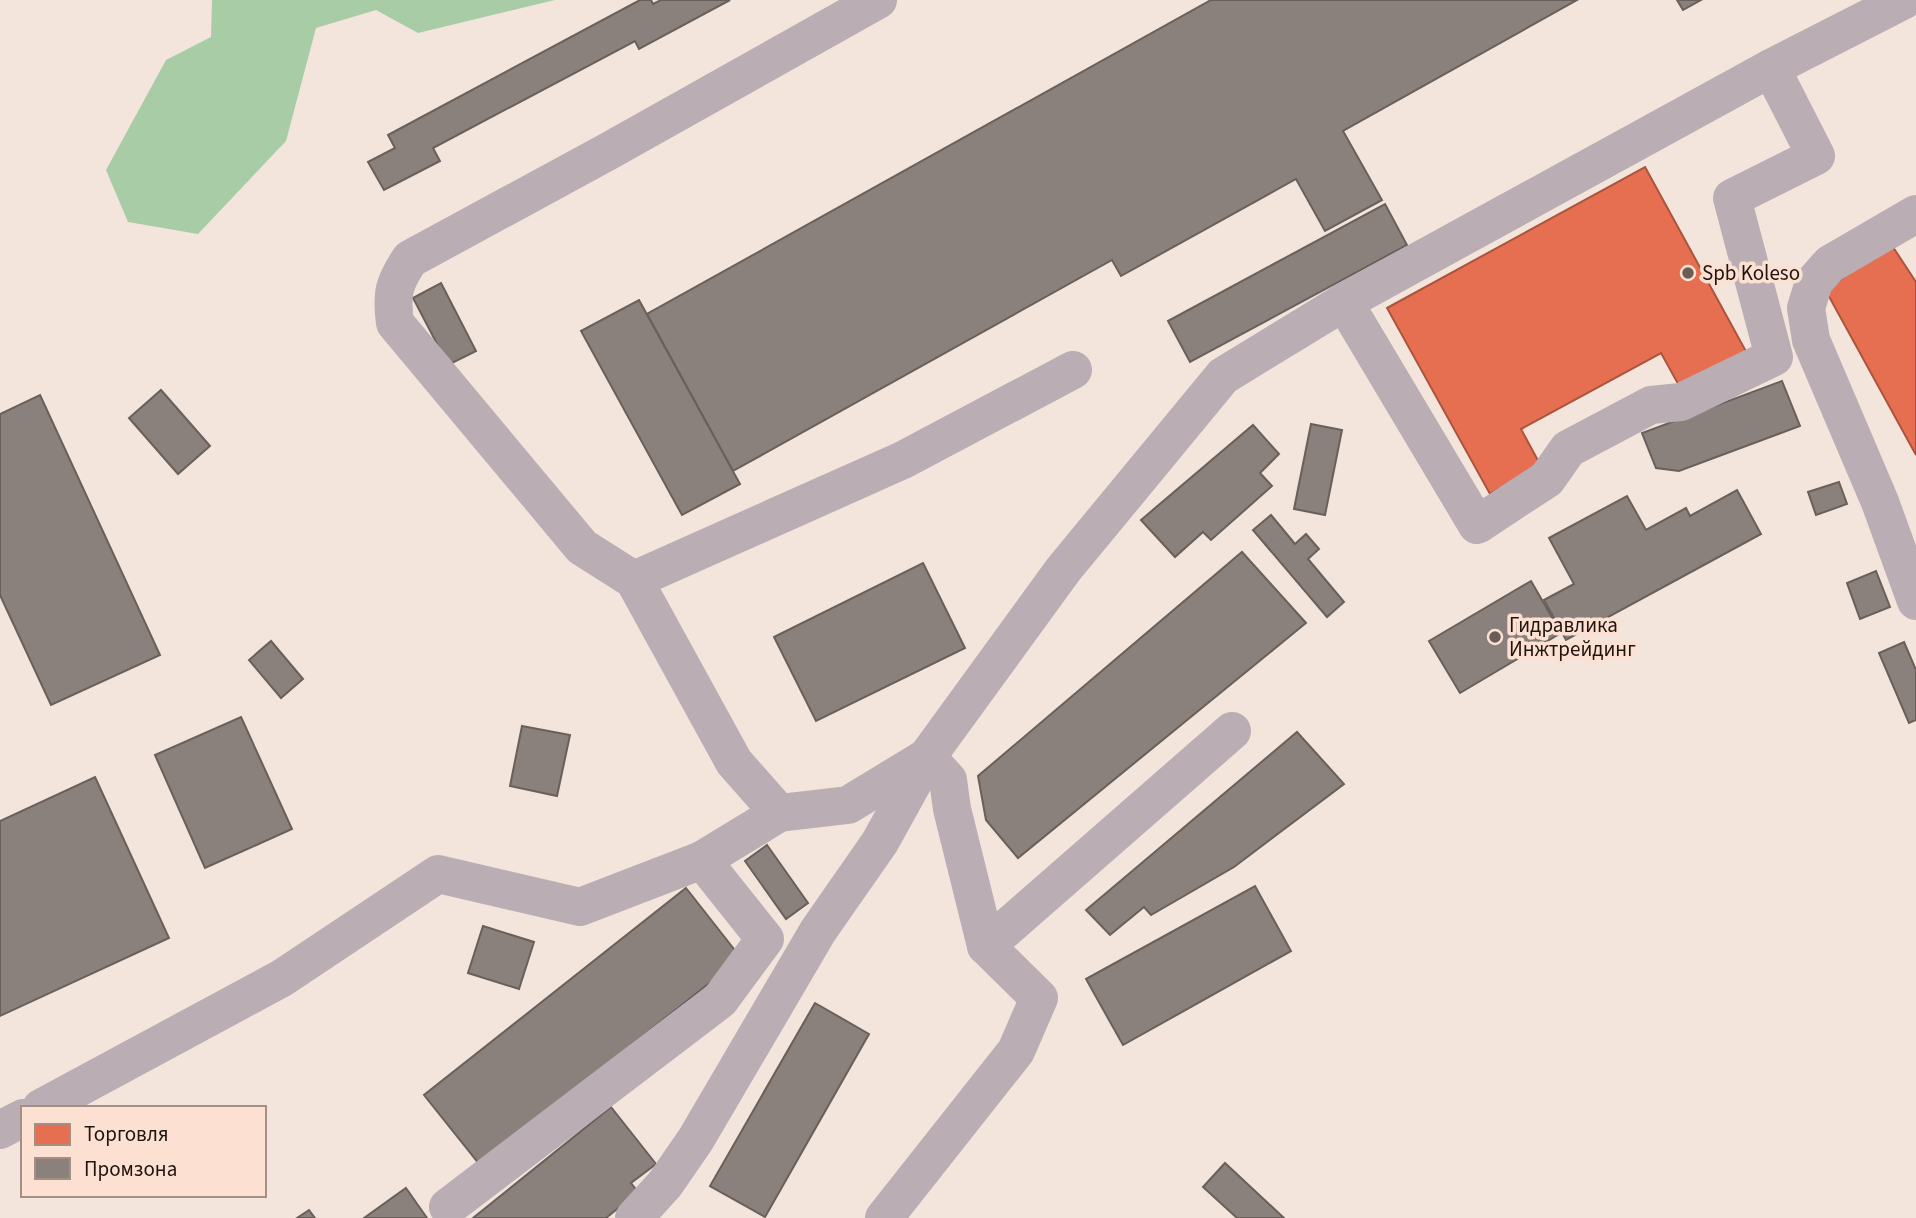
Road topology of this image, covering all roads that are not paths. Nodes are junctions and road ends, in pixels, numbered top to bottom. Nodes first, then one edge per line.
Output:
1 (878, 0) edge
2 (1904, 0) edge
3 (1863, 9) edge
4 (1771, 68) junction
5 (1916, 214) edge
6 (1344, 302) junction
7 (1073, 370) dead end
8 (634, 580) junction
9 (1916, 601) edge
10 (1232, 731) dead end
11 (927, 757) junction
12 (779, 813) junction
13 (702, 860) junction
14 (986, 946) junction
15 (45, 1106) edge
16 (21, 1119) edge
17 (0, 1130) edge
18 (449, 1207) dead end
19 (634, 1218) edge
20 (884, 1218) edge

1 - 8 street
2 - 3 street
3 - 4 street
4 - 6 street
4 - 6 street
5 - 9 street
6 - 11 street
7 - 8 street
8 - 12 street
10 - 14 street
11 - 12 street
11 - 14 street
11 - 19 street
12 - 13 street
13 - 15 street
13 - 18 street
14 - 20 street
16 - 17 street

